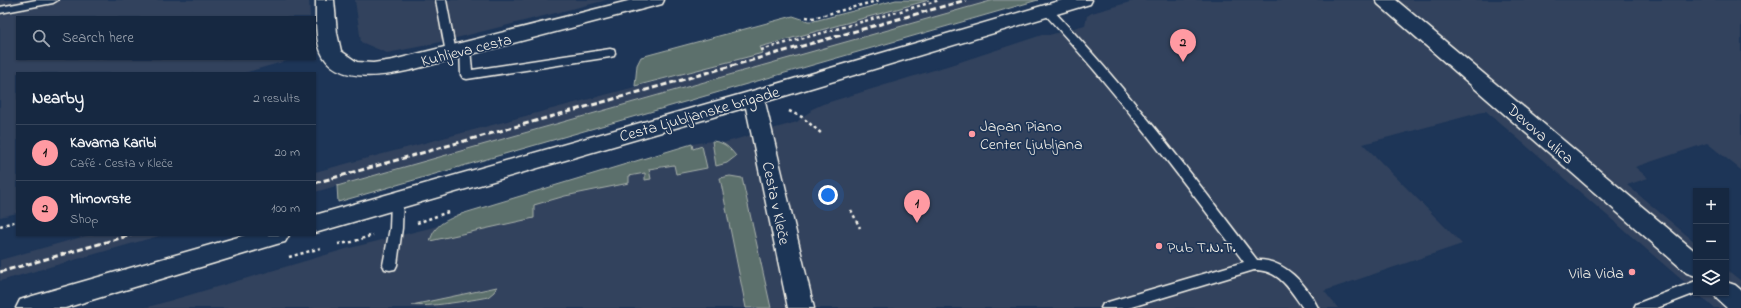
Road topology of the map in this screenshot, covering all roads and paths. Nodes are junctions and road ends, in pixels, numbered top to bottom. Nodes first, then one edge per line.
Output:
1 (53, 0) edge
2 (325, 0) edge
3 (441, 0) edge
4 (655, 0) edge
5 (880, 0) edge
6 (940, 0) edge
7 (1083, 0) edge
8 (1385, 0) edge
9 (0, 10) edge
10 (1047, 10) junction
11 (806, 17) dead end
12 (761, 50) dead end
13 (458, 51) junction
14 (610, 52) dead end
15 (754, 98) junction
16 (789, 111) dead end
17 (822, 134) dead end
18 (398, 200) junction
19 (851, 210) dead end
20 (16, 221) edge
21 (316, 224) edge
22 (0, 226) edge
23 (860, 228) dead end
24 (274, 236) edge
25 (1693, 263) edge
26 (390, 265) dead end
27 (1254, 265) junction
28 (1693, 288) edge
29 (1729, 295) edge
30 (1741, 305) edge
31 (29, 308) edge
32 (801, 308) edge
33 (1108, 308) edge
34 (1311, 308) edge
35 (1640, 308) edge

1 - 9 lane
2 - 13 street, Kuhljeva cesta
3 - 13 lane
4 - 13 street, Kuhljeva cesta
5 - 11 path
6 - 12 path
7 - 10 street, Cesta Ljubljanske brigade
8 - 25 street, Devova ulica
10 - 15 street, Cesta Ljubljanske brigade
10 - 27 lane
13 - 14 lane
15 - 18 street, Cesta Ljubljanske brigade
15 - 32 street, Cesta v Kleče
16 - 17 path
18 - 21 street, Cesta Ljubljanske brigade
18 - 26 lane
19 - 23 path
20 - 22 path
24 - 31 street
27 - 33 lane
27 - 34 lane
28 - 35 lane
29 - 30 street

